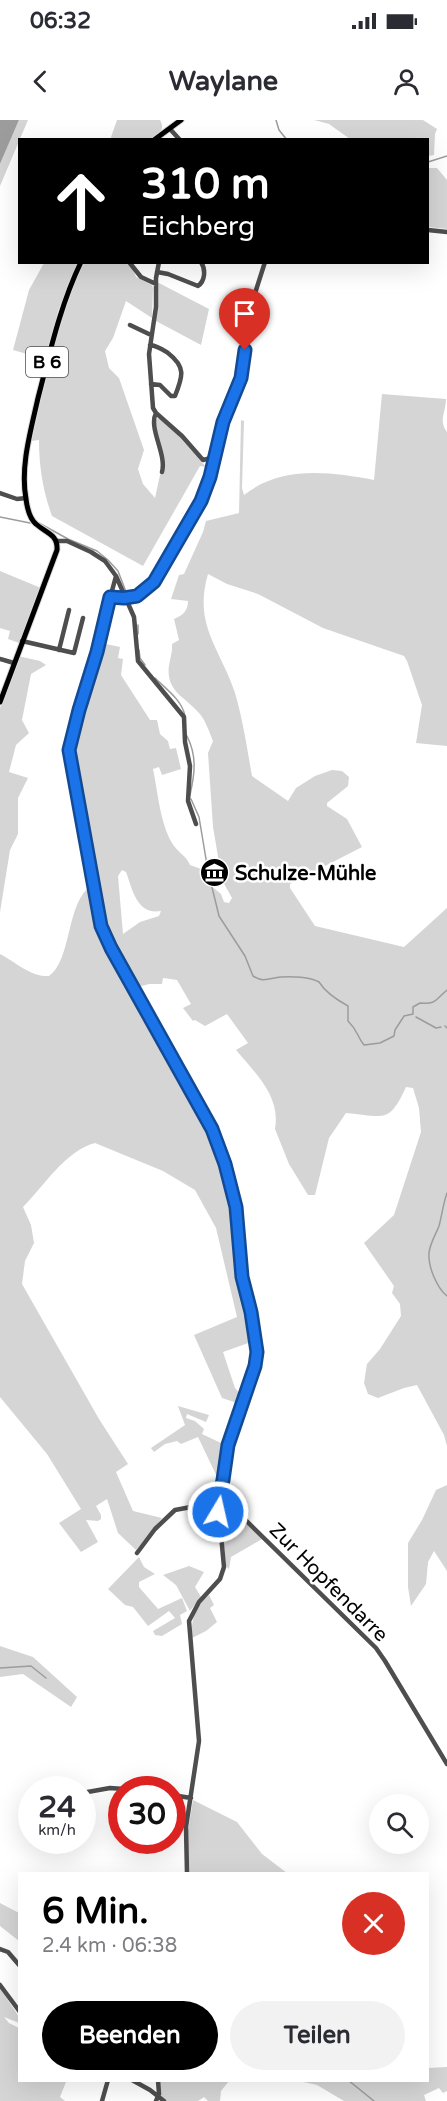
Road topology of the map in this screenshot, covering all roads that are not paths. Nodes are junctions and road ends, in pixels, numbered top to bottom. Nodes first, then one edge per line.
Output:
1 (181, 120) edge
2 (170, 129) junction
3 (157, 138) edge
4 (178, 138) edge
5 (429, 230) edge
6 (447, 232) edge
7 (80, 264) edge
8 (130, 264) edge
9 (159, 264) edge
10 (202, 264) edge
11 (264, 264) edge
12 (157, 272) junction
13 (156, 284) junction
14 (130, 325) dead end
15 (151, 335) junction
16 (150, 347) junction
17 (151, 384) junction
18 (156, 413) junction
19 (215, 457) junction
20 (203, 460) junction
21 (162, 472) dead end
22 (211, 472) junction
23 (0, 493) edge
24 (26, 498) junction
25 (57, 541) junction
26 (116, 576) junction
27 (110, 597) junction
28 (127, 598) junction
29 (69, 609) dead end
30 (83, 618) dead end
31 (22, 641) junction
32 (59, 651) junction
33 (0, 659) edge
34 (14, 663) junction
35 (0, 702) edge
36 (196, 824) dead end
37 (220, 1495) junction
38 (218, 1503) junction
39 (137, 1553) dead end
40 (447, 1764) edge
41 (192, 1791) junction
42 (186, 1794) edge
43 (186, 1797) edge
44 (191, 1798) junction
45 (187, 1872) edge
46 (0, 1949) edge
47 (18, 1963) edge
48 (0, 1985) edge
49 (18, 2009) edge
50 (107, 2082) edge
51 (135, 2082) edge
52 (158, 2082) edge
53 (157, 2098) edge
54 (102, 2101) edge
55 (164, 2101) edge

1 - 2 main road
2 - 3 main road
2 - 4 street
5 - 6 street
7 - 24 main road, B 6
8 - 13 street
9 - 12 street
10 - 12 street
11 - 19 street
12 - 13 street
13 - 15 street
14 - 15 street
15 - 16 street
16 - 17 street
16 - 17 street
17 - 18 street
18 - 20 street
18 - 21 street
19 - 20 street
19 - 22 street
20 - 22 street
22 - 28 street
23 - 24 street
24 - 25 main road, B 6
25 - 26 street
25 - 31 main road
26 - 27 street
26 - 28 street
27 - 28 street
27 - 37 street
28 - 36 street
29 - 32 street
30 - 32 street
31 - 32 street
31 - 34 main road
33 - 34 street
34 - 35 main road
37 - 38 street
37 - 40 street, Zur Hopfendarre
38 - 39 street
38 - 41 street
41 - 42 street
41 - 44 street
43 - 44 street
44 - 45 street
46 - 47 street
48 - 49 street
50 - 54 street
51 - 53 street
52 - 53 street
53 - 55 street

